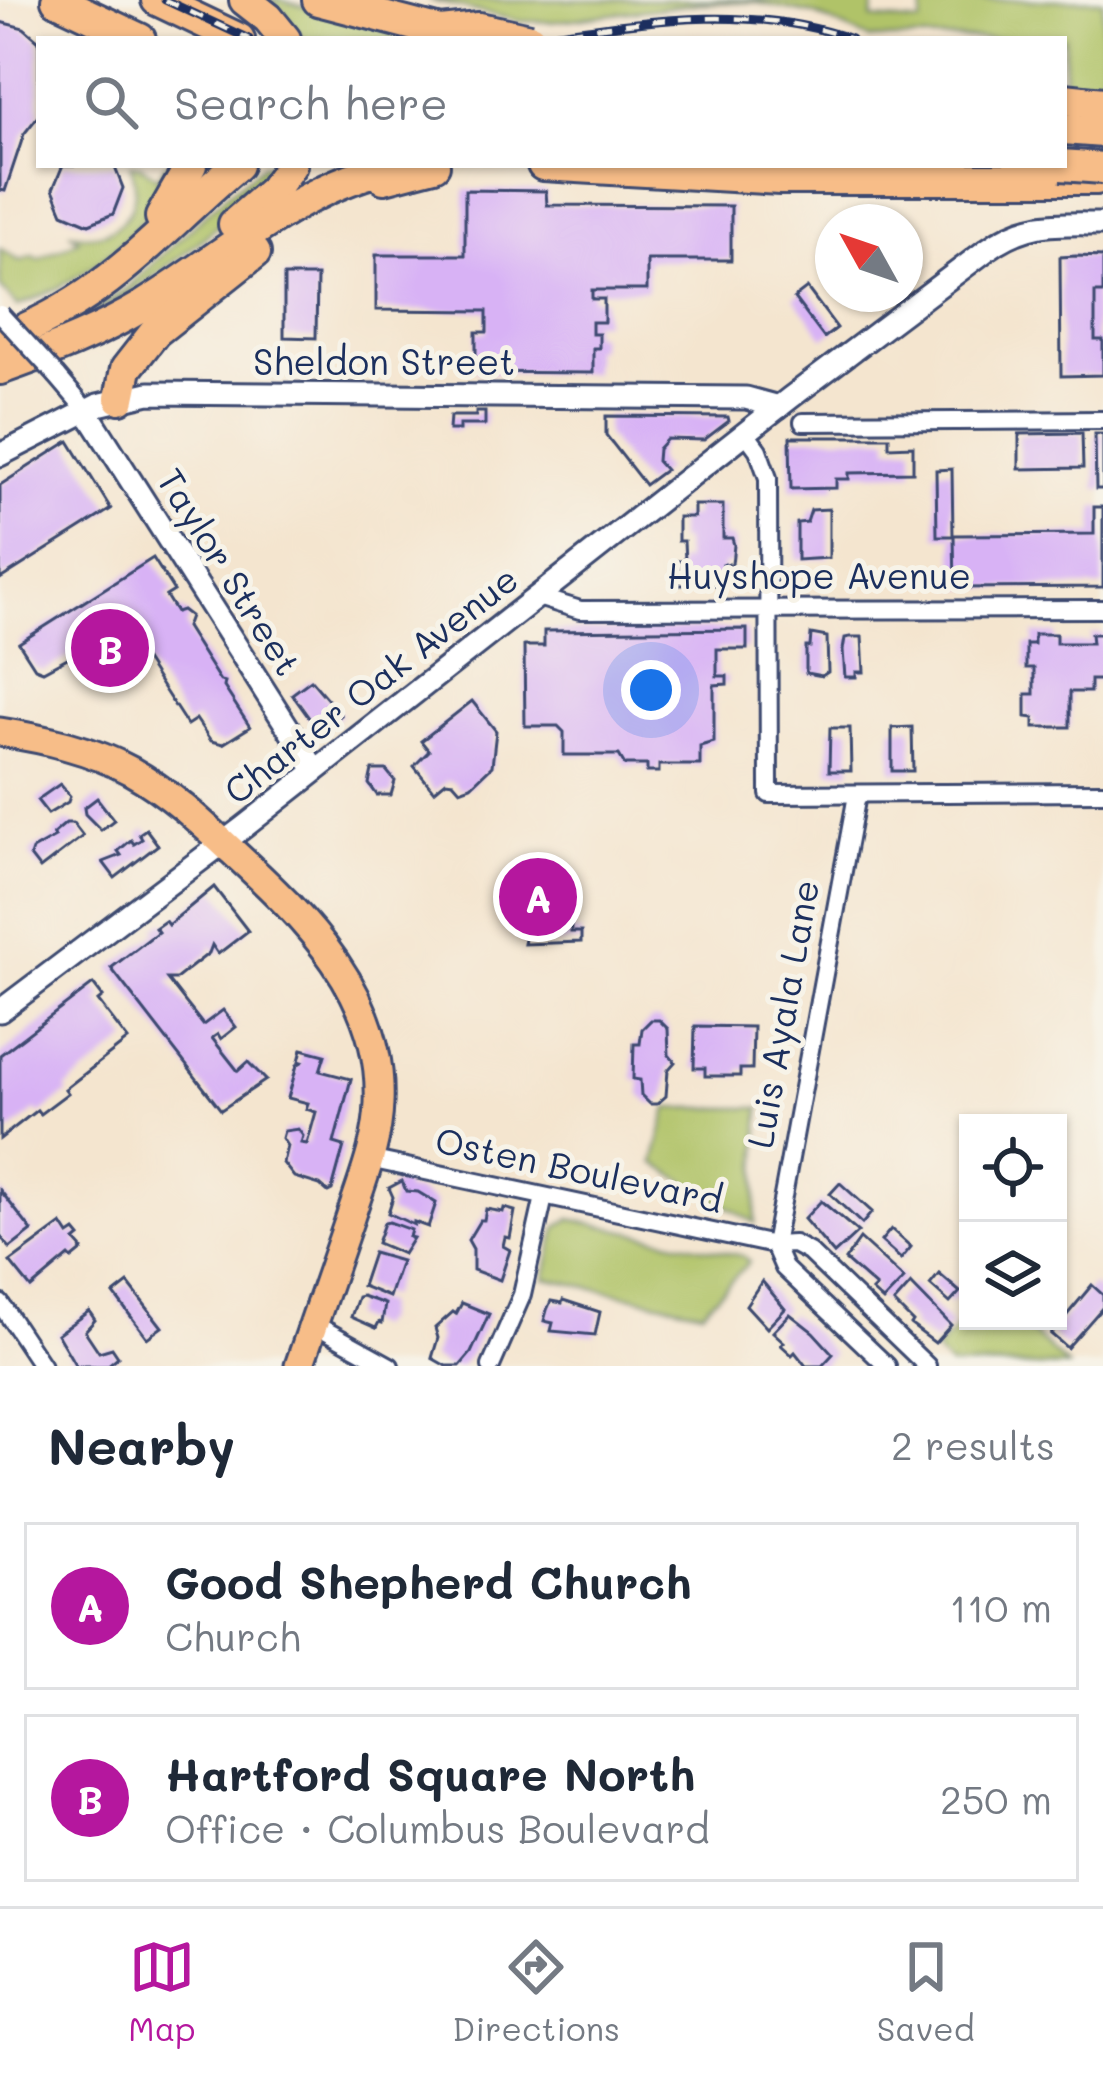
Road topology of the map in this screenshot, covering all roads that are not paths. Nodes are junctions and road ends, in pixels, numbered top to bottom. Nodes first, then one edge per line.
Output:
1 (57, 0) edge
2 (157, 0) edge
3 (245, 0) edge
4 (378, 0) edge
5 (331, 4) edge
6 (479, 28) junction
7 (134, 36) edge
8 (233, 36) edge
9 (283, 36) edge
10 (516, 36) edge
11 (1067, 99) edge
12 (1103, 103) edge
13 (1067, 129) edge
14 (1103, 132) edge
15 (1067, 165) edge
16 (189, 168) edge
17 (234, 168) edge
18 (289, 168) edge
19 (389, 168) edge
20 (424, 168) edge
21 (594, 168) edge
22 (1103, 168) edge
23 (1103, 179) edge
24 (1103, 224) edge
25 (118, 274) junction
26 (135, 310) junction
27 (0, 314) edge
28 (0, 339) edge
29 (0, 369) edge
30 (120, 398) junction
31 (779, 407) junction
32 (86, 410) junction
33 (1103, 421) edge
34 (803, 422) dead end
35 (747, 435) junction
36 (0, 455) edge
37 (538, 598) junction
38 (767, 608) junction
39 (1103, 608) edge
40 (0, 732) edge
41 (315, 770) junction
42 (1103, 792) edge
43 (857, 795) junction
44 (222, 842) junction
45 (0, 1011) edge
46 (369, 1160) junction
47 (544, 1197) junction
48 (774, 1245) junction
49 (0, 1303) edge
50 (314, 1324) junction
51 (42, 1366) edge
52 (299, 1366) edge
53 (390, 1366) edge
54 (491, 1366) edge
55 (887, 1366) edge
56 (927, 1366) edge

1 - 7 highway
2 - 8 highway
3 - 9 highway
4 - 6 highway
5 - 6 highway
6 - 10 highway, bridge
11 - 12 highway
13 - 14 highway
15 - 22 highway, bridge
16 - 25 highway
17 - 25 highway
18 - 26 highway
19 - 26 highway
20 - 30 highway
21 - 23 highway
24 - 31 street, Charter Oak Avenue
25 - 28 highway
26 - 29 highway
27 - 32 street, bridge
30 - 31 street, Sheldon Street
30 - 32 street, Sheldon Street
31 - 35 street, Charter Oak Avenue
32 - 36 street, Sheldon Street
32 - 41 street, Taylor Street
33 - 34 street
35 - 37 street, Charter Oak Avenue
35 - 38 street
37 - 38 street, Huyshope Avenue
37 - 41 street, Charter Oak Avenue
38 - 39 street, Huyshope Avenue
38 - 43 street
40 - 44 main road
41 - 44 street, Charter Oak Avenue
42 - 43 street
43 - 48 street, Luis Ayala Lane
44 - 45 street, Charter Oak Avenue
44 - 46 main road
46 - 47 street, Osten Boulevard
46 - 50 main road
47 - 48 street, Osten Boulevard
47 - 54 street
48 - 55 street
48 - 56 street, Osten Boulevard
49 - 51 street
50 - 52 main road
50 - 53 street

